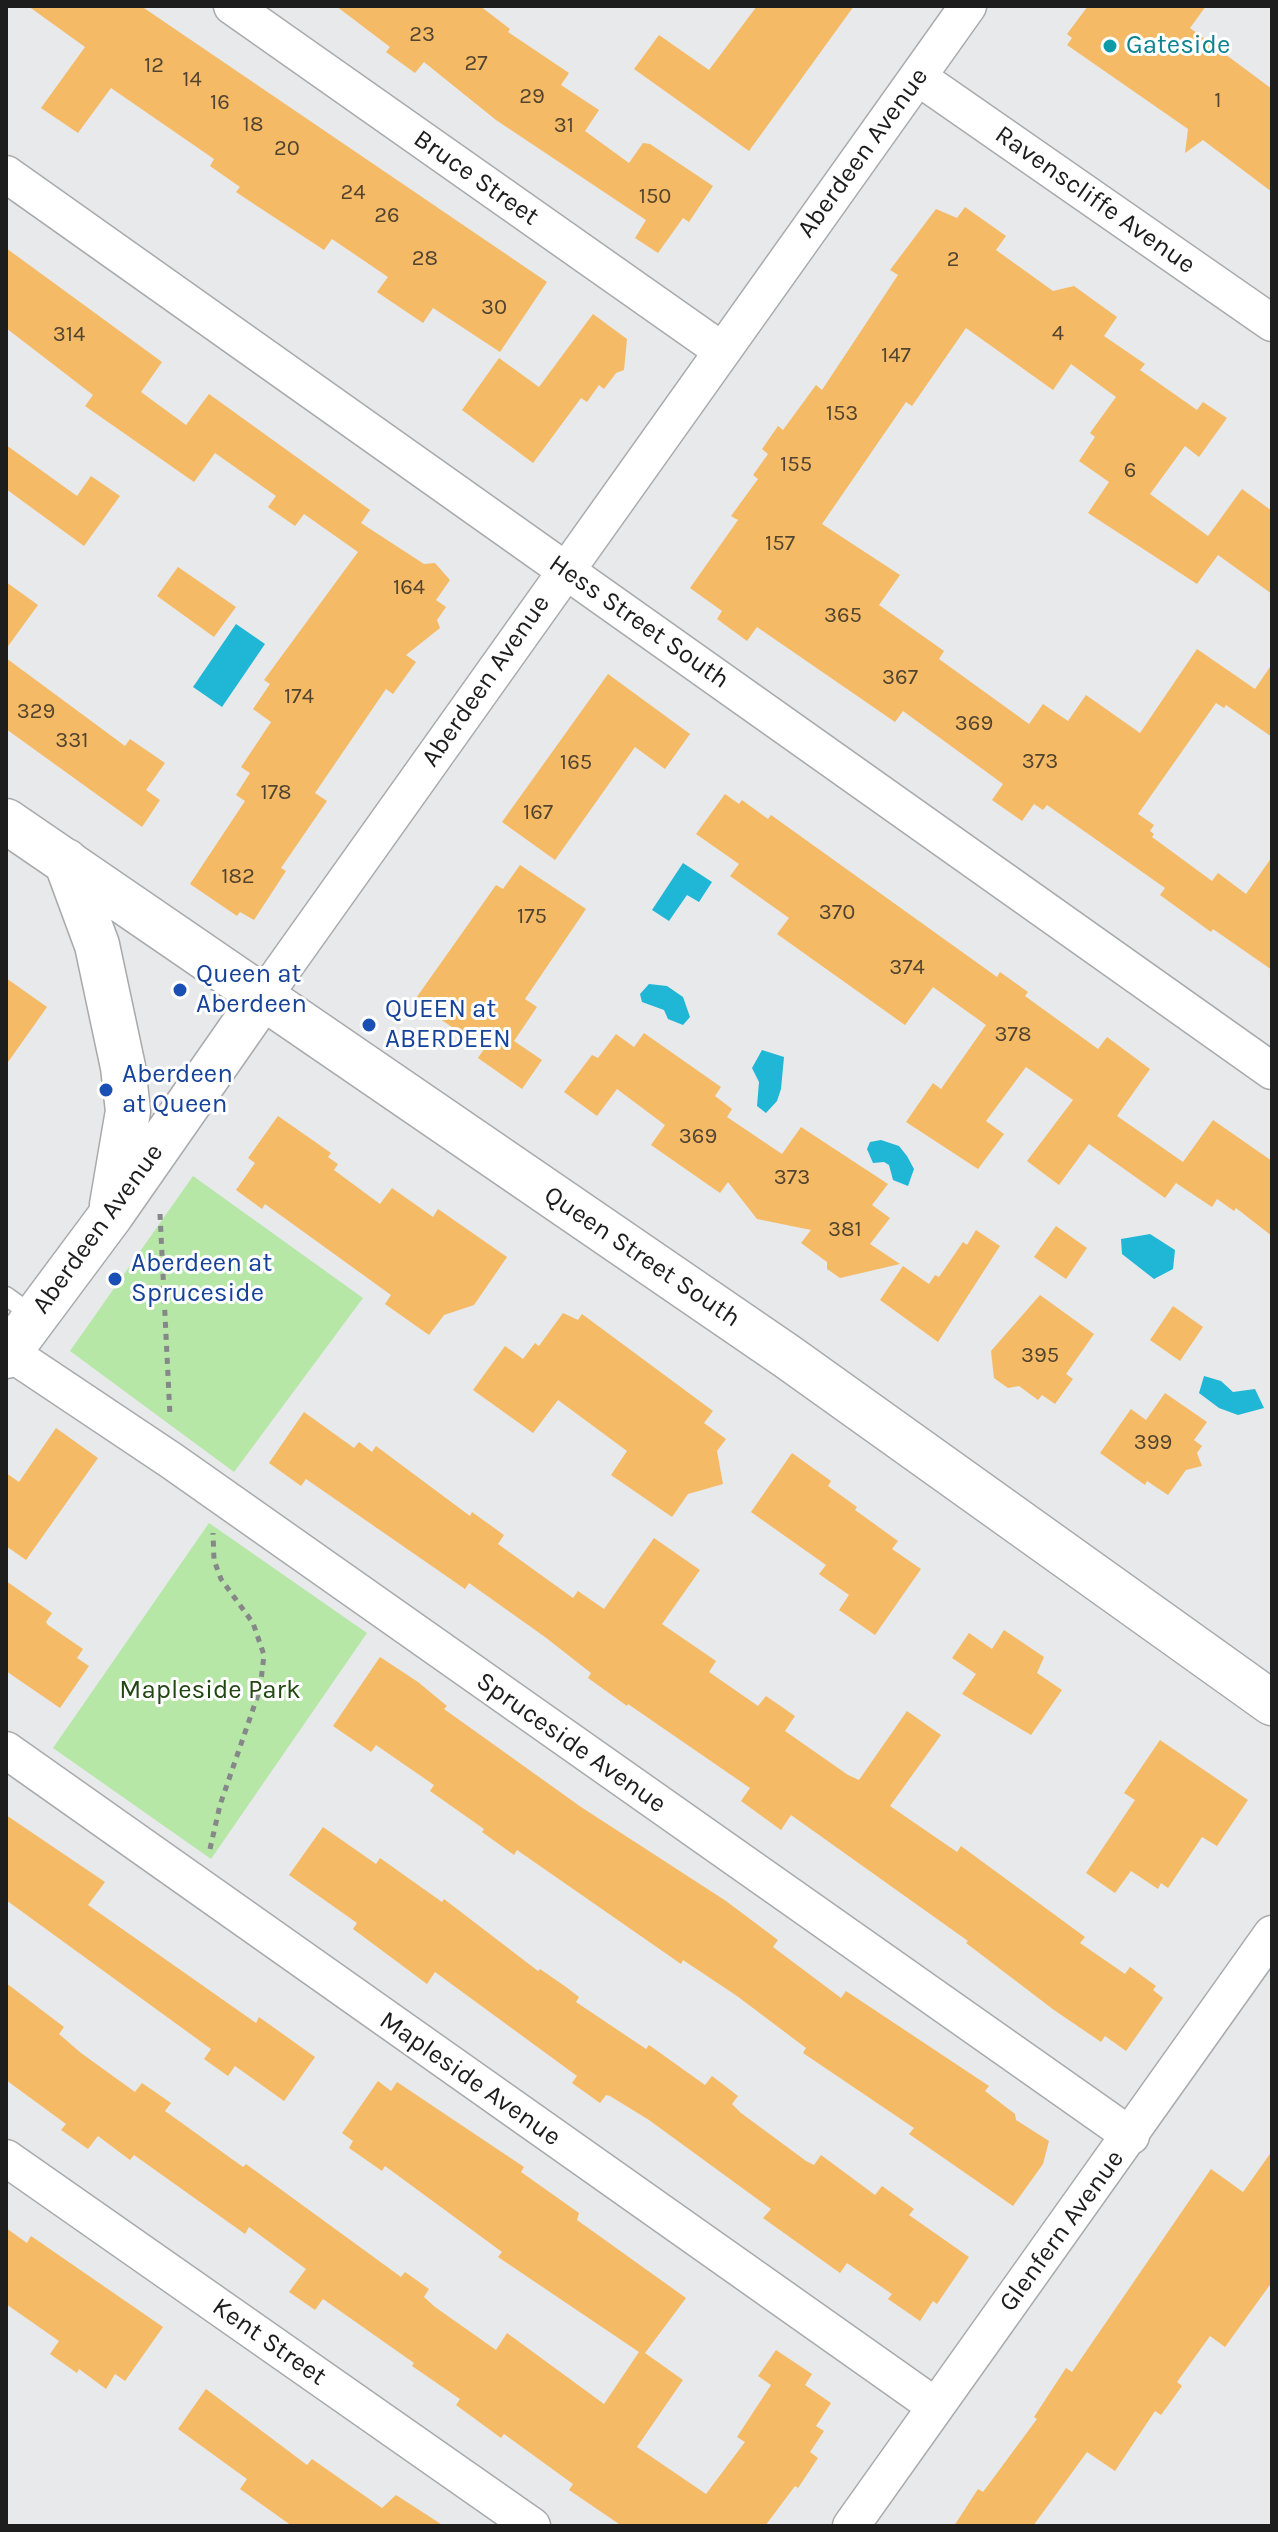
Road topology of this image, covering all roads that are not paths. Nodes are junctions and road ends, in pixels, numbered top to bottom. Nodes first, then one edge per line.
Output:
1 (232, 6) edge
2 (968, 6) edge
3 (918, 77) junction
4 (6, 174) edge
5 (1272, 323) edge
6 (721, 350) junction
7 (565, 569) junction
8 (6, 821) edge
9 (66, 861) junction
10 (263, 997) junction
11 (1272, 1071) edge
12 (111, 1215) junction
13 (20, 1306) edge
14 (7, 1354) edge
15 (1272, 1703) edge
16 (6, 1750) edge
17 (1272, 1934) edge
18 (1131, 2136) junction
19 (6, 2158) edge
20 (935, 2406) junction
21 (532, 2526) edge
22 (851, 2526) edge

1 - 6 street, Bruce Street
2 - 3 street, Aberdeen Avenue
3 - 5 street, Ravenscliffe Avenue
3 - 6 street, Aberdeen Avenue
4 - 7 street, Hess Street South
6 - 7 street, Aberdeen Avenue
7 - 10 street, Aberdeen Avenue
7 - 11 street, Hess Street South
8 - 9 main road, Queen Street South
9 - 10 main road, Queen Street South
9 - 12 main road
10 - 12 main road, Aberdeen Avenue
10 - 15 main road, Queen Street South
12 - 13 main road, Aberdeen Avenue
13 - 14 main road, Aberdeen Avenue
14 - 18 street, Spruceside Avenue
16 - 20 street, Mapleside Avenue
17 - 18 street, Glenfern Avenue
18 - 20 street, Glenfern Avenue
19 - 21 street, Kent Street
20 - 22 street, Glenfern Avenue

